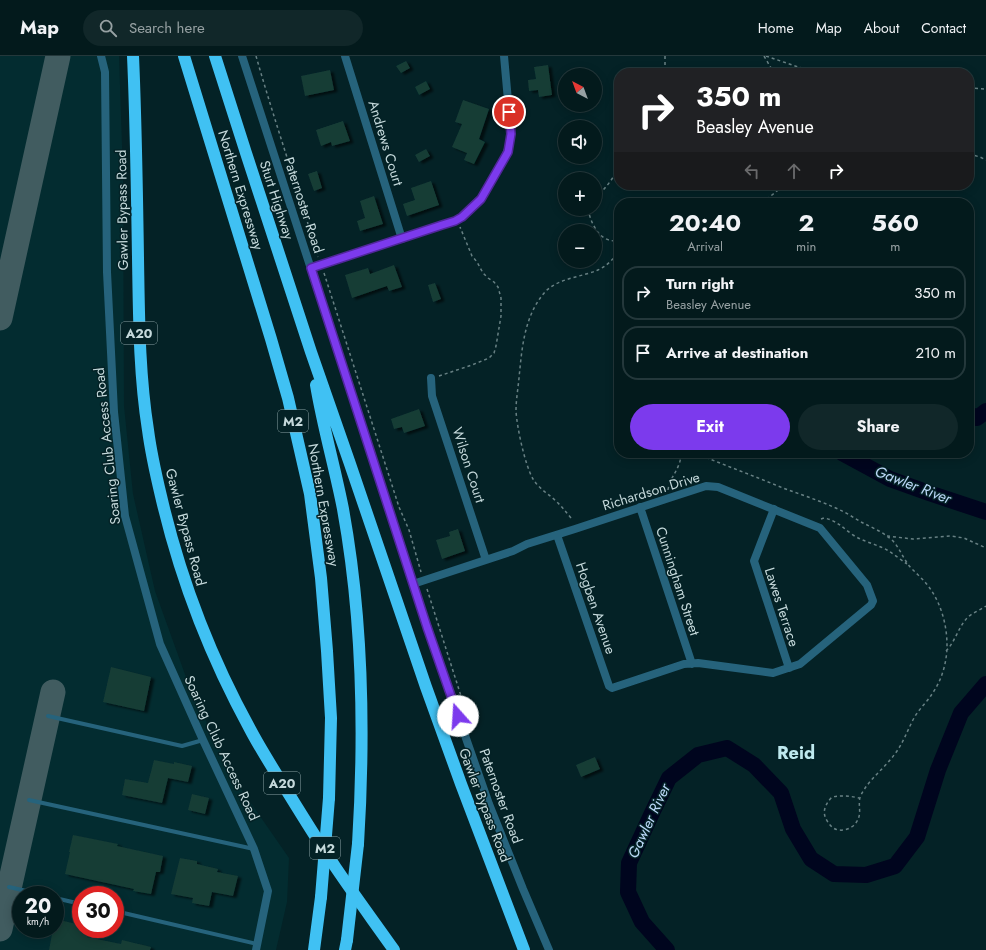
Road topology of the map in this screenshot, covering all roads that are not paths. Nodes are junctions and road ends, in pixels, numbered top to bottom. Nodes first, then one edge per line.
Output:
1 (102, 56) edge
2 (134, 56) edge
3 (184, 56) edge
4 (215, 56) edge
5 (242, 56) edge
6 (345, 56) edge
7 (504, 56) edge
8 (402, 239) junction
9 (311, 268) junction
10 (311, 352) junction
11 (432, 378) road end
12 (640, 507) junction
13 (774, 509) junction
14 (557, 535) junction
15 (486, 560) junction
16 (413, 584) junction
17 (692, 664) junction
18 (789, 668) junction
19 (48, 716) dead end
20 (203, 740) junction
21 (29, 800) dead end
22 (254, 849) junction
23 (9, 887) dead end
24 (12, 888) edge
25 (124, 914) edge
26 (346, 945) edge
27 (256, 947) edge
28 (314, 950) edge
29 (394, 950) edge
30 (524, 950) edge
31 (549, 950) edge

1 - 20 street, Soaring Club Access Road
2 - 29 highway, Gawler Bypass Road / A20
3 - 28 highway, Northern Expressway / M2, bridge
4 - 10 highway, Sturt Highway
5 - 9 street, Paternoster Road
6 - 8 street, Andrews Court
7 - 8 street
8 - 9 street
9 - 16 street, Paternoster Road
10 - 26 highway, Northern Expressway / M2, bridge
10 - 30 highway, Gawler Bypass Road
11 - 15 street, Wilson Court
12 - 13 street, Richardson Drive
12 - 14 street, Richardson Drive
12 - 17 street, Cunningham Street
13 - 18 street, Lawes Terrace
13 - 18 street, Richardson Drive
14 - 15 street, Richardson Drive
14 - 17 street, Hogben Avenue
15 - 16 street, Richardson Drive
16 - 31 street, Paternoster Road
17 - 18 street
19 - 20 lane
20 - 22 street, Soaring Club Access Road
21 - 22 lane
22 - 27 street, Soaring Club Access Road
23 - 24 lane
25 - 27 lane

